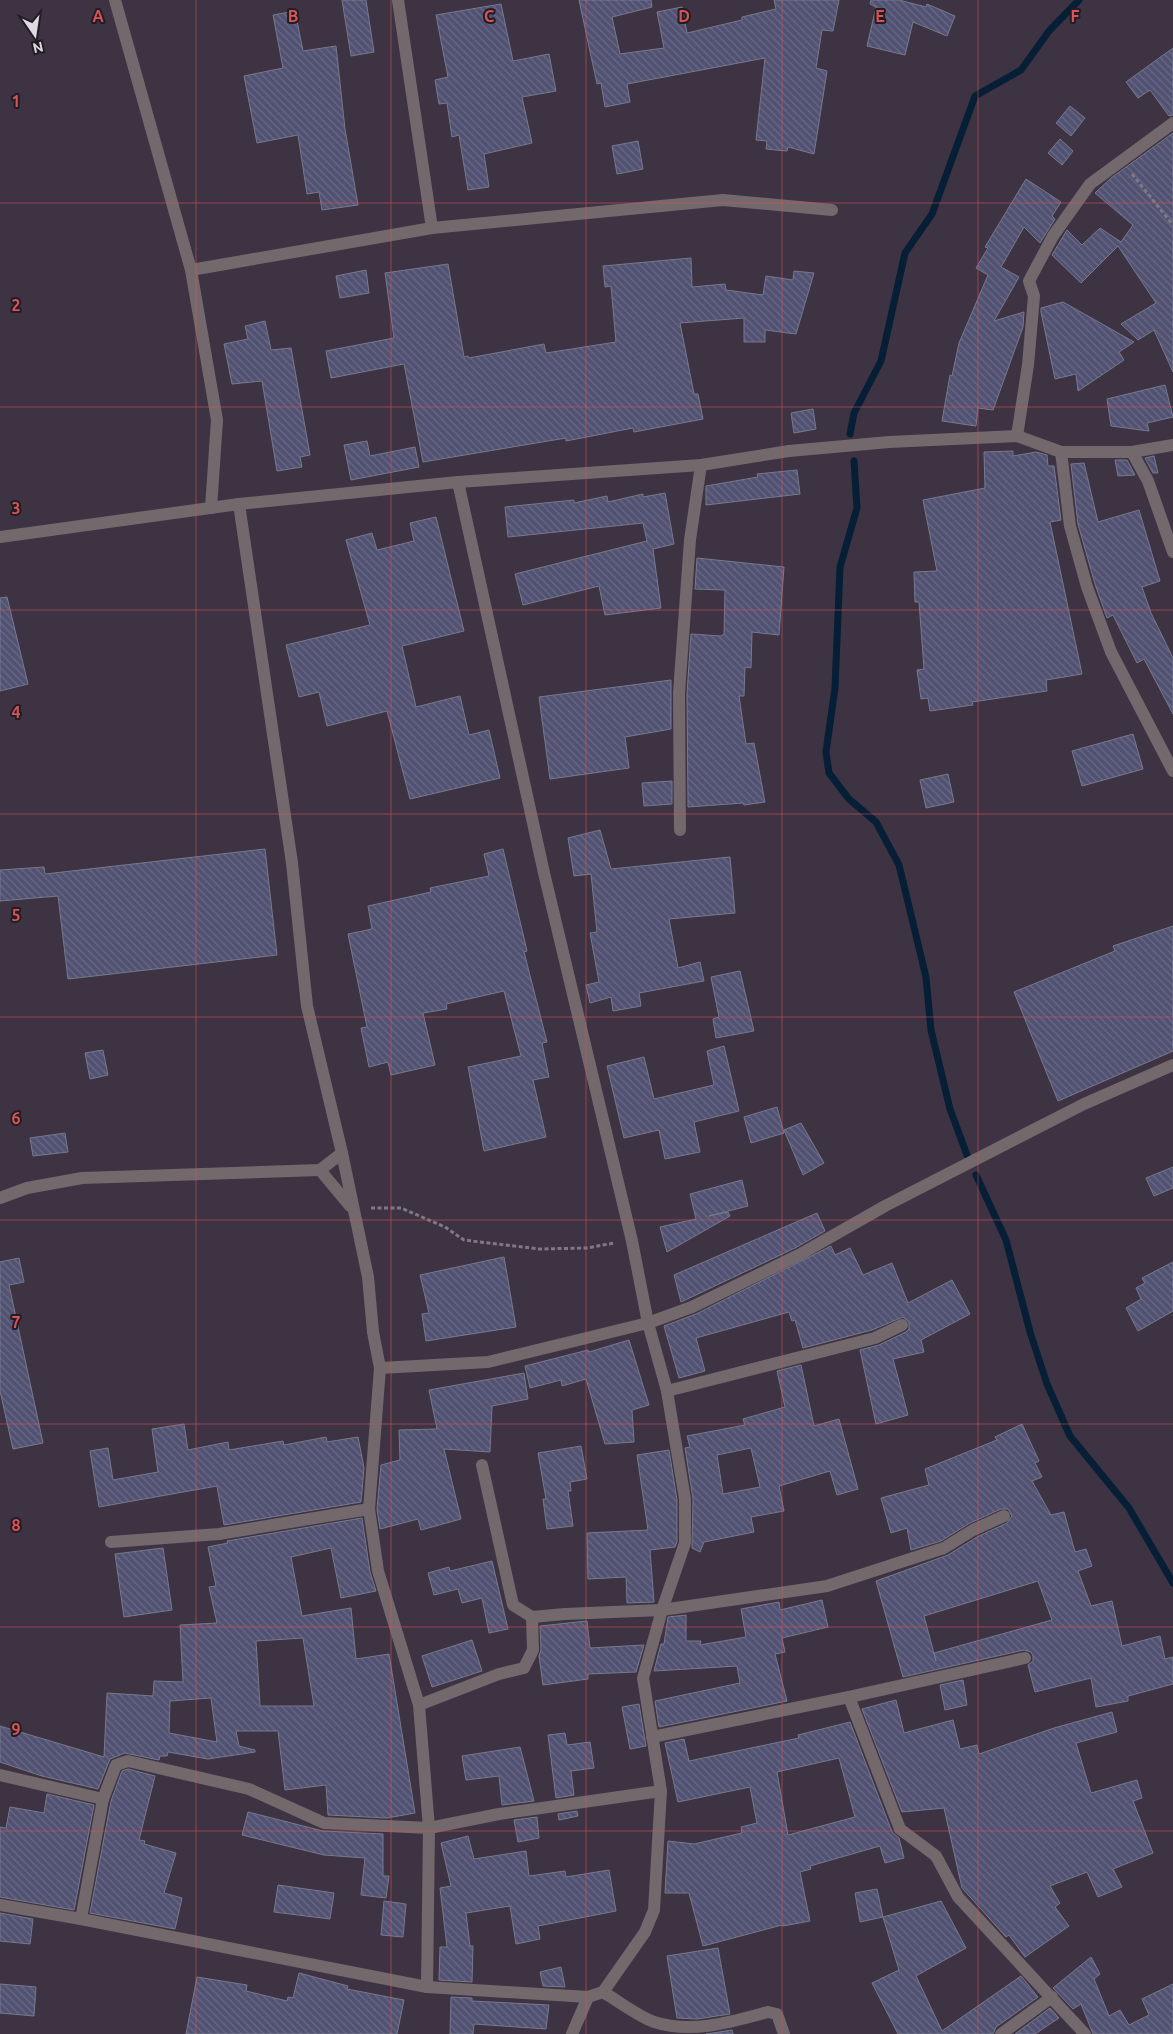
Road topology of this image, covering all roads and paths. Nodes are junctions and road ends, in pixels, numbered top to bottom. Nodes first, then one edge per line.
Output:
1 (115, 0) edge
2 (398, 0) edge
3 (1173, 123) edge
4 (1120, 160) junction
5 (832, 210) dead end
6 (1173, 225) edge
7 (432, 228) junction
8 (191, 270) junction
9 (1017, 436) junction
10 (1173, 445) edge
11 (1061, 452) junction
12 (1132, 452) junction
13 (701, 464) junction
14 (458, 482) junction
15 (239, 504) junction
16 (211, 508) junction
17 (0, 538) edge
18 (1173, 552) edge
19 (1173, 771) edge
20 (680, 830) dead end
21 (1173, 1065) edge
22 (342, 1153) junction
23 (320, 1170) junction
24 (0, 1198) edge
25 (352, 1208) junction
26 (632, 1241) junction
27 (648, 1322) junction
28 (902, 1325) dead end
29 (380, 1368) junction
30 (667, 1391) junction
31 (482, 1464) dead end
32 (369, 1509) junction
33 (1004, 1516) dead end
34 (111, 1542) dead end
35 (662, 1610) junction
36 (532, 1617) junction
37 (1025, 1658) dead end
38 (849, 1697) junction
39 (419, 1705) junction
40 (652, 1736) junction
41 (0, 1775) edge
42 (661, 1791) junction
43 (103, 1799) junction
44 (429, 1828) junction
45 (0, 1906) edge
46 (81, 1919) junction
47 (427, 1988) junction
48 (604, 1992) junction
49 (588, 1997) junction
50 (1052, 1997) junction
51 (572, 2034) edge
52 (784, 2034) edge
53 (1001, 2034) edge
54 (1085, 2034) edge

1 - 8 street
2 - 7 street
3 - 4 street
4 - 6 path
4 - 9 street
5 - 7 street
7 - 8 street
8 - 16 street
9 - 11 street
9 - 13 street
10 - 12 street
11 - 12 street
11 - 19 street
12 - 18 street
13 - 14 street
13 - 20 street
14 - 15 street
14 - 26 street
15 - 16 street
15 - 22 street
16 - 17 street
21 - 27 street
22 - 23 street
22 - 25 street
23 - 24 street
23 - 25 street
25 - 26 path
25 - 29 street
26 - 27 street
27 - 29 street
27 - 30 street
28 - 30 street
29 - 32 street
30 - 35 street
31 - 36 street
32 - 34 street
32 - 39 street
33 - 35 street
35 - 36 street
35 - 40 street
36 - 39 street
37 - 38 street
38 - 40 street
38 - 50 street
39 - 44 street
40 - 42 street
41 - 43 street
42 - 44 street
42 - 48 street
43 - 44 street
43 - 46 street
44 - 47 street
45 - 46 street
46 - 47 street
47 - 49 street
48 - 49 street
48 - 52 street
49 - 51 street
50 - 53 street
50 - 54 street

